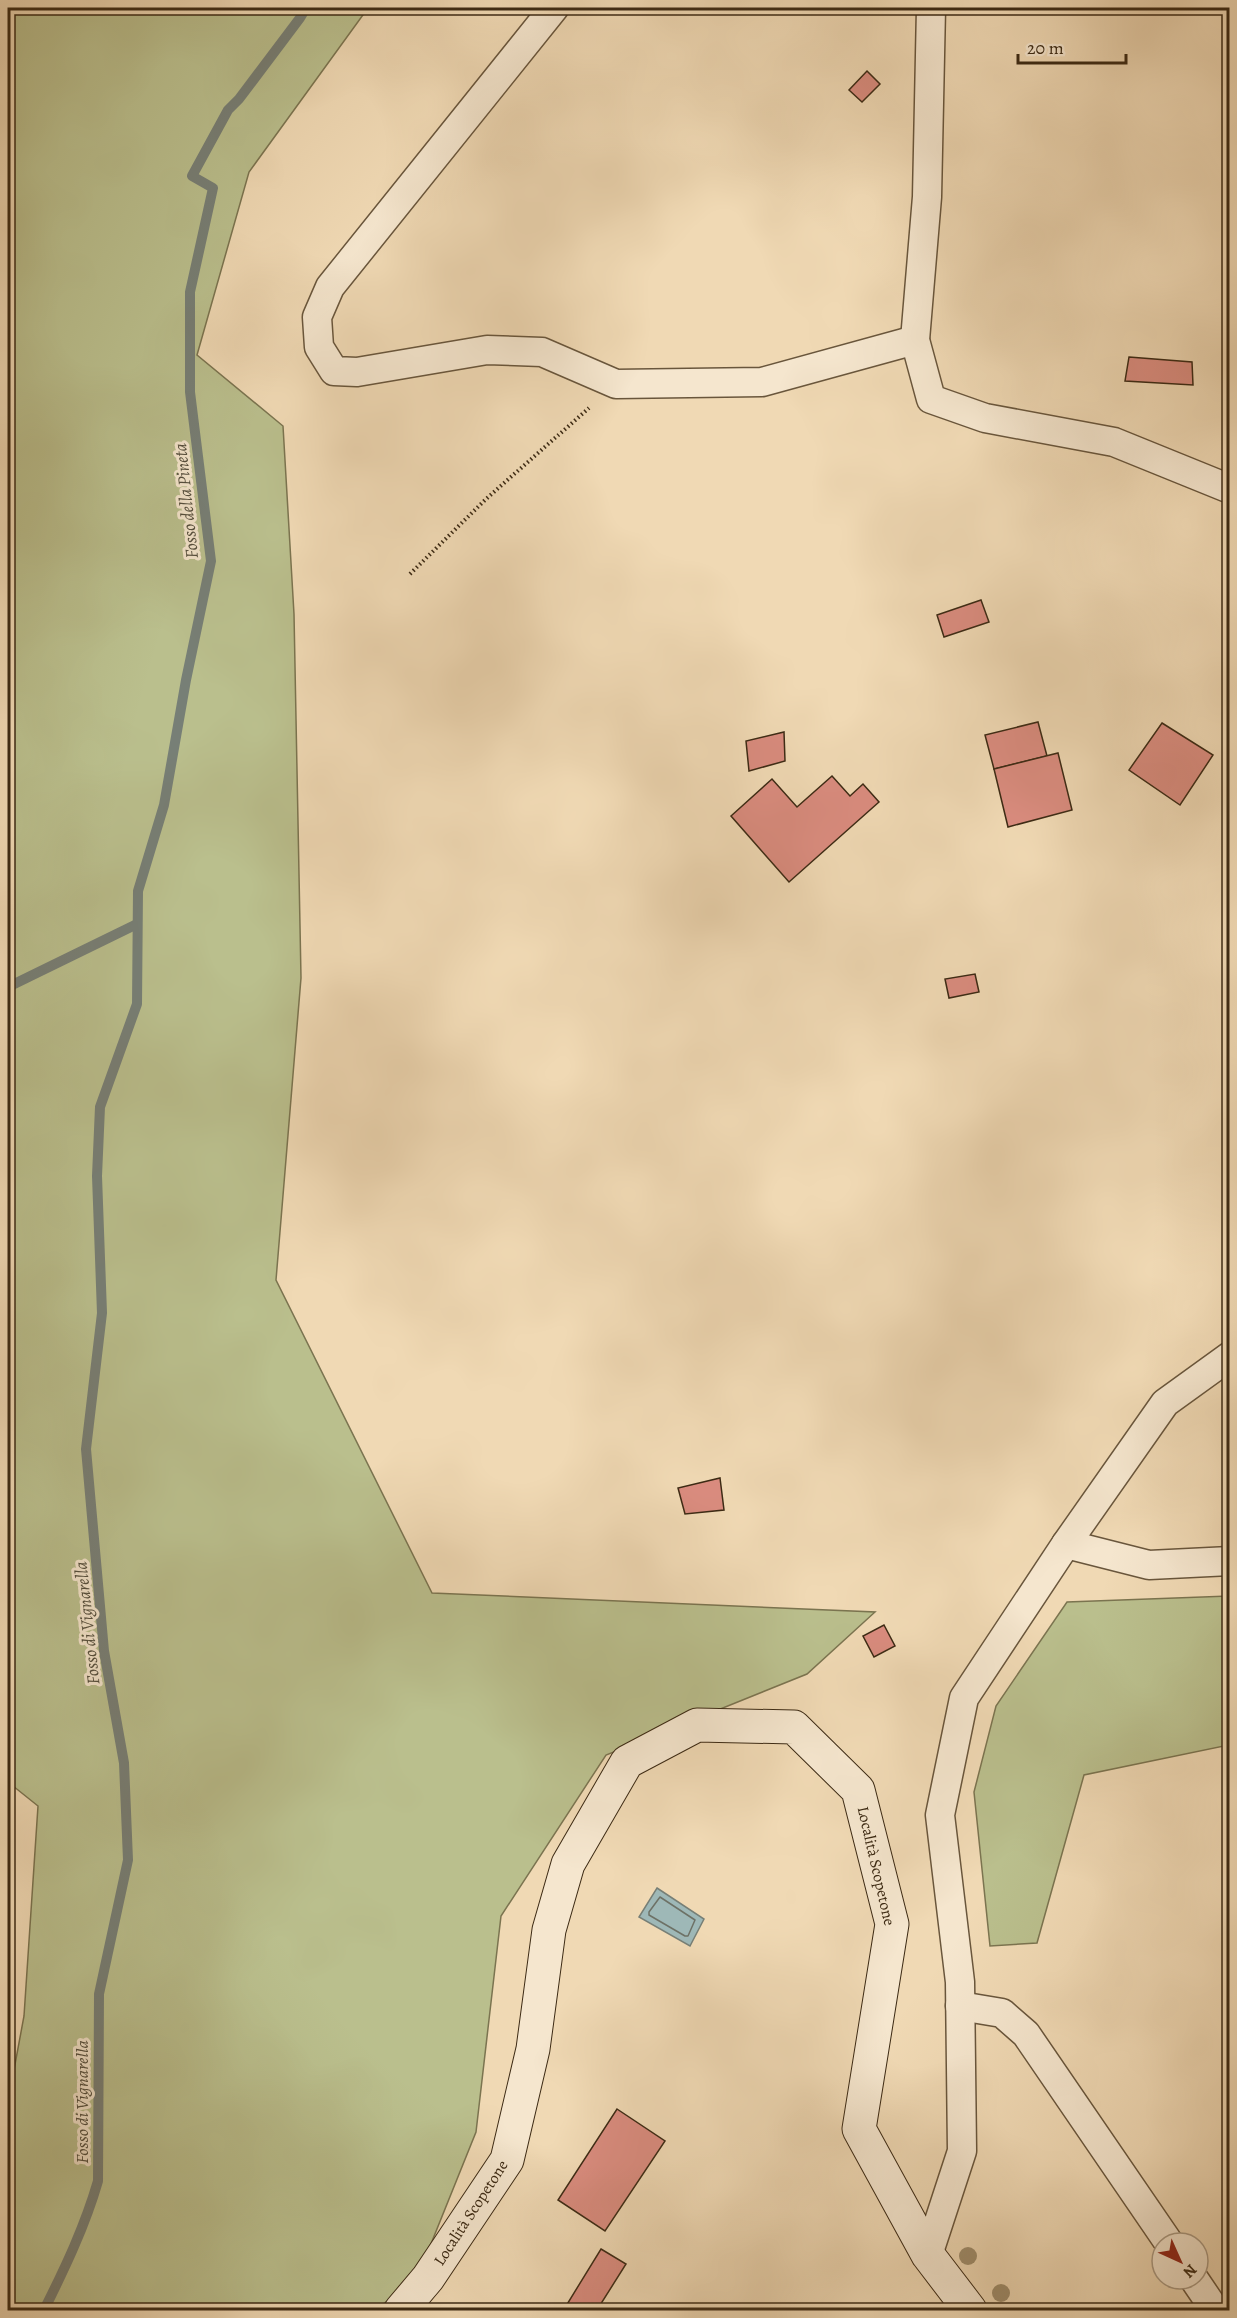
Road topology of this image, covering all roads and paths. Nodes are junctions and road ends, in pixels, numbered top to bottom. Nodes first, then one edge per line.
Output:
1 (554, 8) edge
2 (931, 8) edge
3 (915, 340) junction
4 (616, 384) junction
5 (1230, 489) edge
6 (410, 574) dead end
7 (1230, 1356) edge
8 (1066, 1544) junction
9 (1230, 1561) edge
10 (960, 2006) junction
11 (1161, 2231) edge
12 (928, 2255) junction
13 (1202, 2291) edge
14 (401, 2310) edge
15 (970, 2310) edge
16 (1215, 2310) edge

1 - 4 street
2 - 3 street
3 - 4 street
3 - 5 street
4 - 6 path
7 - 8 street
8 - 9 street
8 - 10 street
10 - 11 street
10 - 12 street
12 - 14 main road, Località Scopetone
12 - 15 main road, Località Scopetone
13 - 16 street

